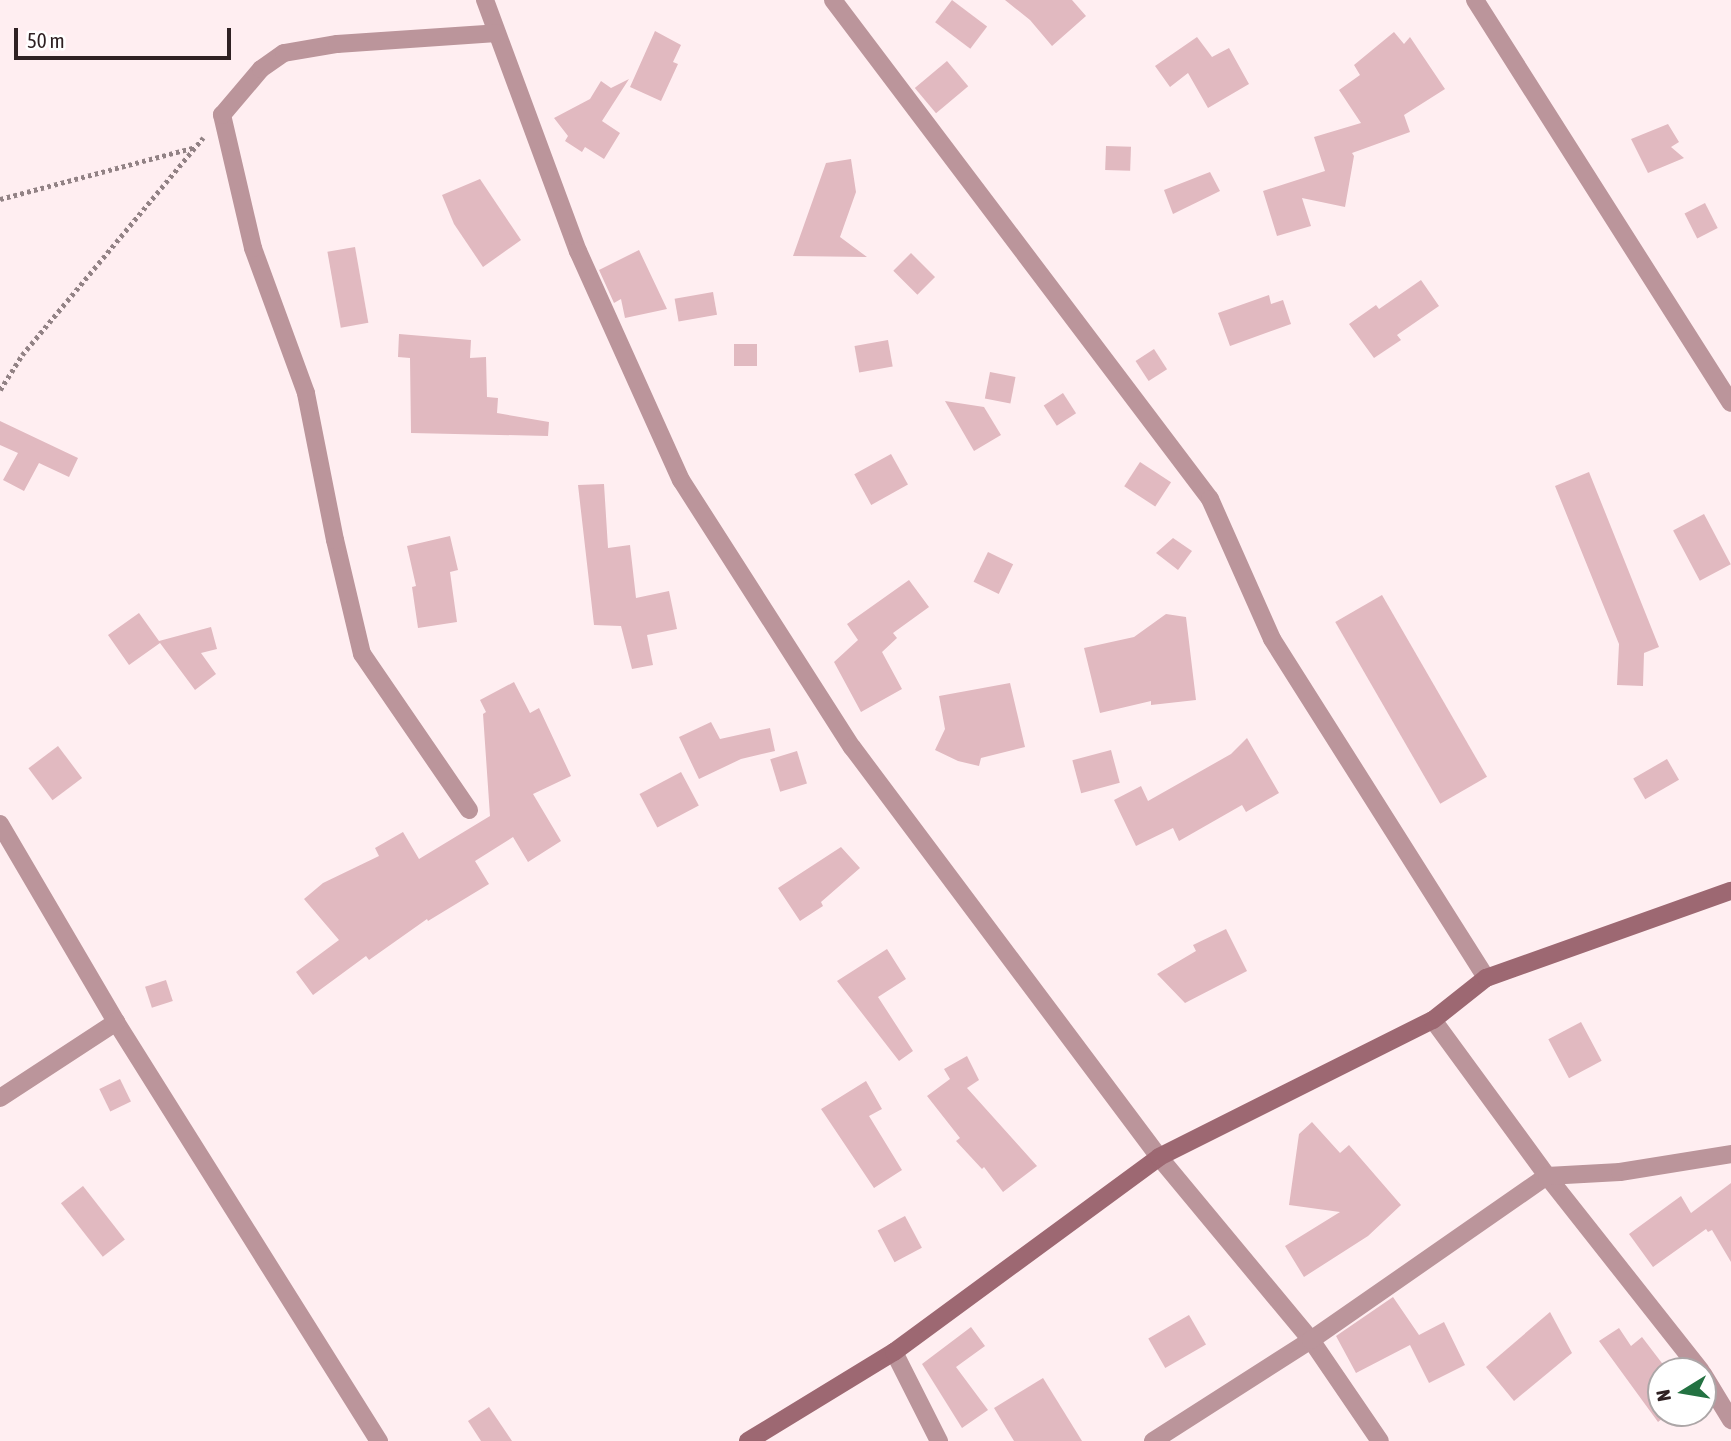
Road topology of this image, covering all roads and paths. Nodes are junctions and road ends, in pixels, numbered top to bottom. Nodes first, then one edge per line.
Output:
1 (485, 0) edge
2 (833, 0) edge
3 (1475, 0) edge
4 (497, 33) junction
5 (222, 115) junction
6 (196, 147) junction
7 (0, 199) edge
8 (0, 390) edge
9 (1731, 403) edge
10 (469, 810) dead end
11 (0, 824) edge
12 (1731, 891) edge
13 (1486, 978) junction
14 (1433, 1020) junction
15 (116, 1022) junction
16 (0, 1098) edge
17 (1731, 1154) edge
18 (1159, 1157) junction
19 (1547, 1176) junction
20 (1311, 1340) junction
21 (894, 1352) junction
22 (1690, 1357) edge
23 (1717, 1397) edge
24 (1731, 1420) edge
25 (379, 1441) edge
26 (748, 1441) edge
27 (939, 1441) edge
28 (1153, 1441) edge
29 (1380, 1441) edge

1 - 4 street
2 - 13 street
3 - 9 street
4 - 5 street
4 - 18 street
5 - 6 path
5 - 10 street
6 - 7 path
6 - 8 path
11 - 15 street
12 - 13 street
13 - 14 street
14 - 18 street
14 - 19 street
15 - 16 street
15 - 25 street
17 - 19 street
18 - 20 street
18 - 21 street
19 - 20 street
19 - 22 street
20 - 28 street
20 - 29 street
21 - 26 street
21 - 27 street
23 - 24 street

